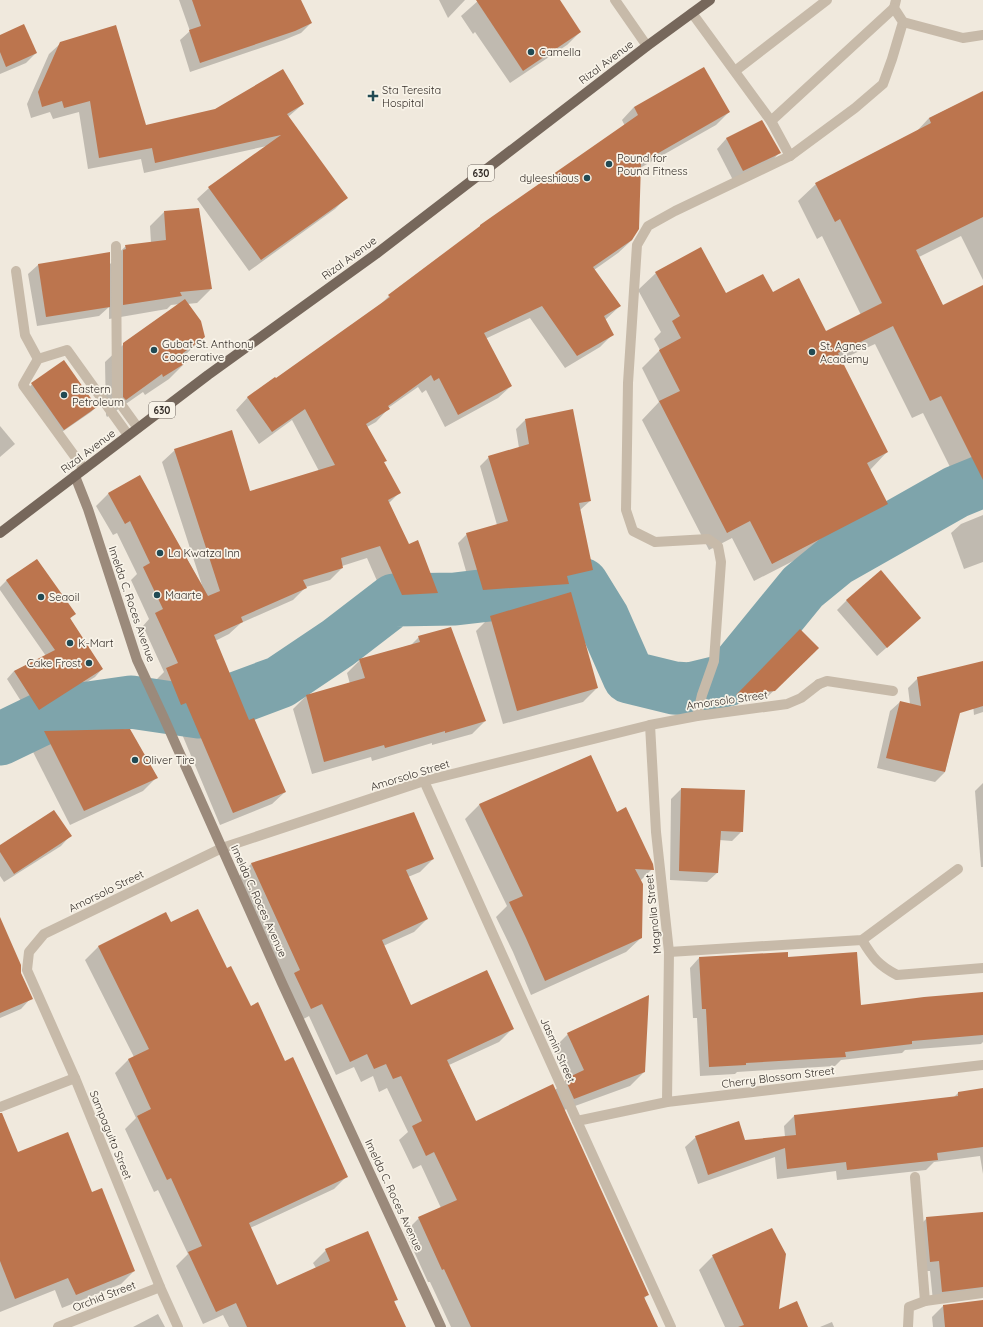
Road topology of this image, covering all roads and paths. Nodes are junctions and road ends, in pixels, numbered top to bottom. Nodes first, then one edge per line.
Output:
1 (615, 0) edge
2 (710, 0) edge
3 (827, 0) edge
4 (895, 4) edge
5 (692, 13) junction
6 (903, 22) junction
7 (983, 35) edge
8 (647, 46) junction
9 (735, 71) junction
10 (771, 121) junction
11 (790, 156) junction
12 (116, 246) dead end
13 (16, 271) dead end
14 (38, 360) junction
15 (138, 428) junction
16 (128, 435) junction
17 (84, 469) junction
18 (75, 476) junction
19 (0, 533) edge
20 (893, 691) dead end
21 (697, 716) junction
22 (650, 725) junction
23 (424, 781) junction
24 (222, 848) junction
25 (958, 869) dead end
26 (862, 940) junction
27 (29, 952) joint
28 (669, 952) junction
29 (983, 968) edge
30 (983, 1065) edge
31 (75, 1078) junction
32 (667, 1102) junction
33 (0, 1107) edge
34 (577, 1121) junction
35 (915, 1177) dead end
36 (160, 1287) junction
37 (983, 1293) edge
38 (925, 1301) junction
39 (58, 1327) edge
40 (178, 1327) edge
41 (441, 1327) edge
42 (672, 1327) edge
43 (908, 1327) edge

1 - 8 street
2 - 5 main road, Rizal Avenue / 630
3 - 9 street
4 - 6 street
4 - 10 street
5 - 8 main road, Rizal Avenue / 630
5 - 9 street
6 - 7 street
6 - 11 street
8 - 15 main road, Rizal Avenue / 630
9 - 10 street
10 - 11 street
11 - 21 street
12 - 15 street
13 - 14 street
14 - 16 street
14 - 17 street
15 - 16 main road, Rizal Avenue / 630
16 - 17 main road, Rizal Avenue / 630
17 - 18 main road, Rizal Avenue / 630
18 - 19 main road, Rizal Avenue / 630
18 - 24 main road, Imelda C. Roces Avenue
20 - 21 street, Amorsolo Street
21 - 22 street, Amorsolo Street
22 - 23 street, Amorsolo Street
22 - 28 street, Magnolia Street
23 - 24 street, Amorsolo Street
23 - 34 street, Jasmin Street
24 - 27 street, Amorsolo Street
24 - 41 main road, Imelda C. Roces Avenue
25 - 26 street
26 - 28 street
26 - 29 street
27 - 31 street, Sampaguita Street
28 - 32 street, Magnolia Street
30 - 32 street, Cherry Blossom Street
31 - 33 street
31 - 36 street, Sampaguita Street
32 - 34 street, Cherry Blossom Street
34 - 42 street, Jasmin Street
35 - 38 street
36 - 39 street, Orchid Street
36 - 40 street, Sampaguita Street
37 - 38 street
38 - 43 street

